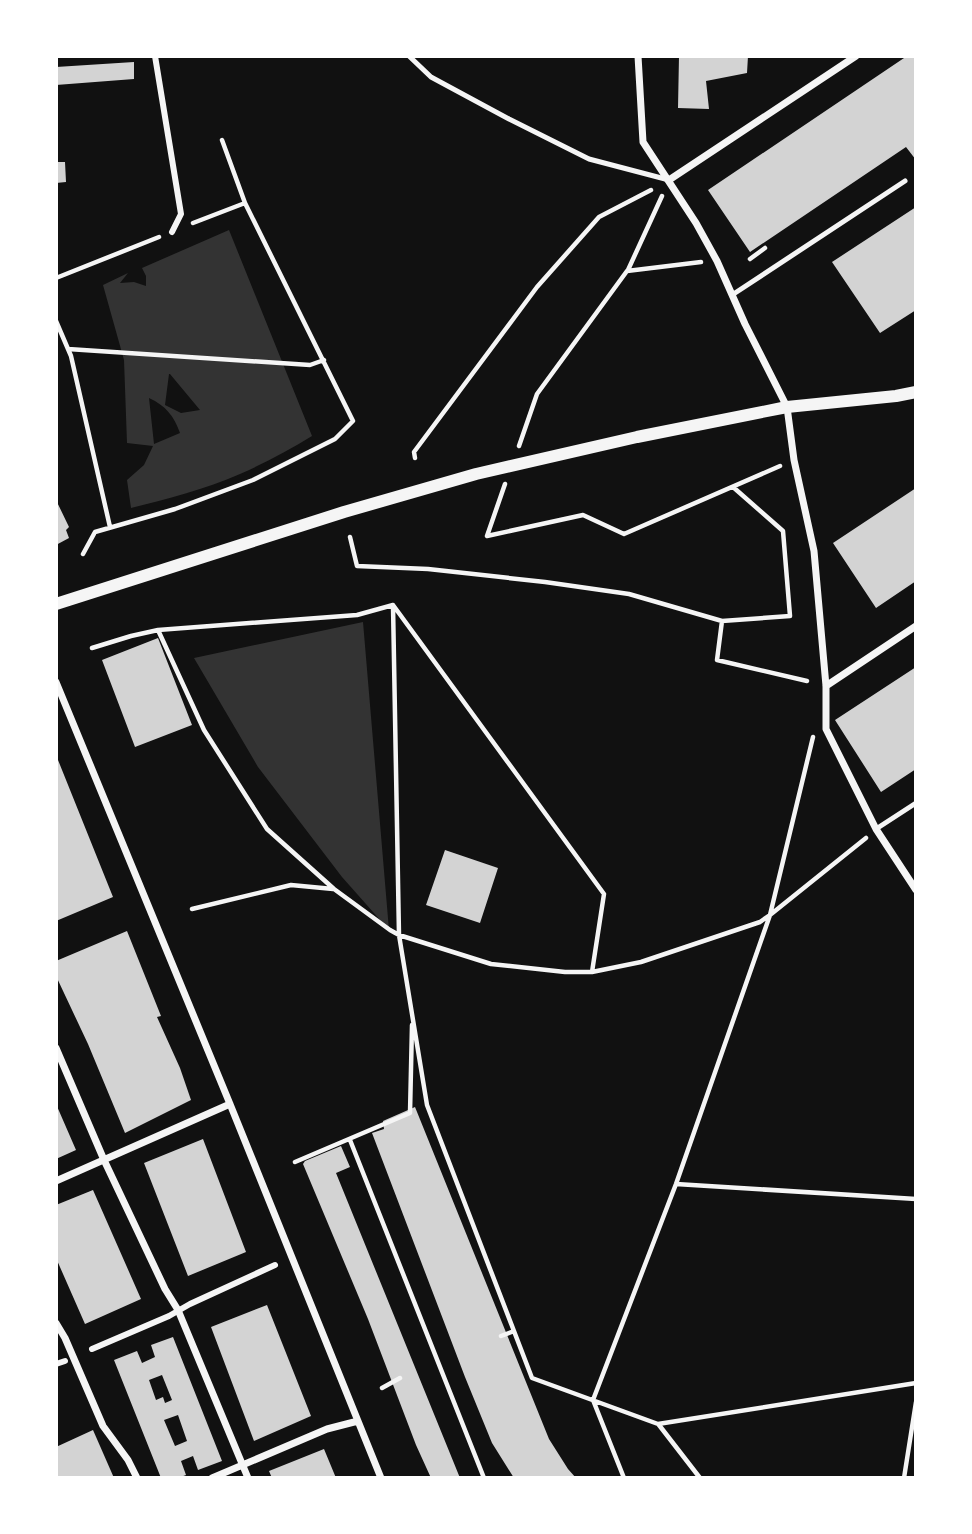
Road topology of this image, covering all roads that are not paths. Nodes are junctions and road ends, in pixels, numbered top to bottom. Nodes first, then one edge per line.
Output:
1 (155, 56) edge
2 (410, 56) edge
3 (638, 56) edge
4 (856, 56) edge
5 (669, 180) junction
6 (905, 181) dead end
7 (172, 232) road end
8 (732, 295) junction
9 (916, 392) edge
10 (787, 407) junction
11 (56, 604) edge
12 (916, 626) edge
13 (56, 682) edge
14 (825, 686) junction
15 (916, 803) edge
16 (876, 830) junction
17 (916, 890) edge
18 (56, 1048) edge
19 (230, 1104) junction
20 (104, 1160) junction
21 (56, 1181) edge
22 (275, 1265) dead end
23 (178, 1310) junction
24 (56, 1323) edge
25 (92, 1349) dead end
26 (65, 1361) dead end
27 (56, 1364) edge
28 (358, 1421) junction
29 (244, 1465) junction
30 (137, 1478) edge
31 (212, 1478) edge
32 (248, 1478) edge
33 (381, 1478) edge

1 - 7 street
2 - 5 lane
3 - 5 street
4 - 5 street
5 - 8 street
6 - 8 lane
8 - 10 street
9 - 10 street
10 - 11 street
10 - 14 street
12 - 14 street
13 - 19 street
14 - 16 street
15 - 16 lane
16 - 17 street
18 - 20 street
19 - 20 street
19 - 28 street
20 - 21 street
20 - 23 street
22 - 23 street
23 - 25 street
23 - 29 street
24 - 30 street
26 - 27 street
28 - 29 street
28 - 33 street
29 - 31 street
29 - 32 street

